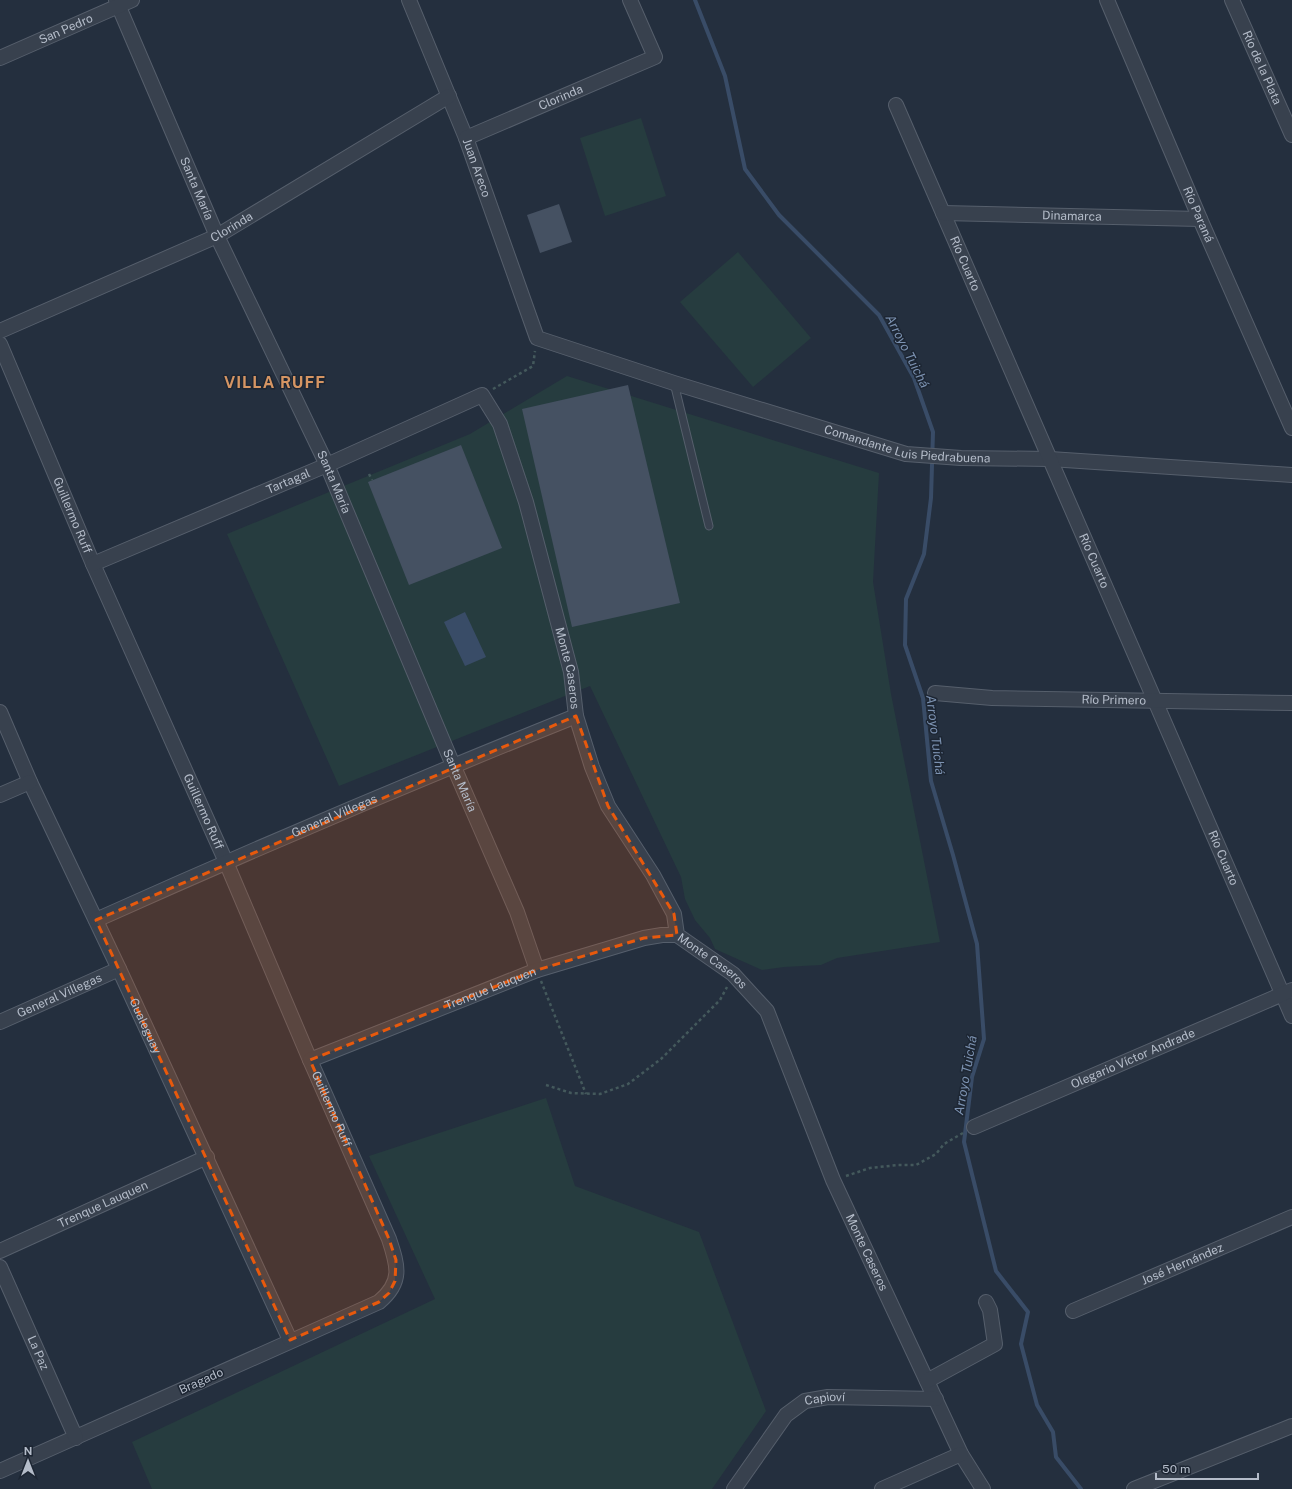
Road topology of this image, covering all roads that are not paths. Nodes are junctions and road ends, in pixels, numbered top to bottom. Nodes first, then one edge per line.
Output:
1 (132, 0) edge
2 (409, 0) edge
3 (630, 0) edge
4 (1108, 0) edge
5 (1232, 0) edge
6 (118, 3) edge
7 (0, 58) edge
8 (449, 96) junction
9 (896, 105) dead end
10 (1292, 135) edge
11 (466, 138) junction
12 (943, 213) junction
13 (1200, 219) junction
14 (217, 236) junction
15 (0, 331) edge
16 (537, 338) joint
17 (0, 344) edge
18 (674, 383) junction
19 (482, 395) joint
20 (1292, 428) edge
21 (1050, 460) junction
22 (327, 465) junction
23 (1292, 475) edge
24 (708, 526) dead end
25 (93, 564) junction
26 (935, 693) dead end
27 (1155, 701) junction
28 (1292, 703) edge
29 (0, 712) edge
30 (576, 716) junction
31 (453, 765) junction
32 (30, 782) junction
33 (0, 795) edge
34 (226, 862) junction
35 (96, 920) junction
36 (677, 934) junction
37 (119, 969) junction
38 (537, 970) junction
39 (1287, 992) edge
40 (1292, 1016) edge
41 (0, 1022) edge
42 (310, 1060) junction
43 (974, 1127) dead end
44 (207, 1157) junction
45 (1292, 1217) edge
46 (0, 1251) edge
47 (0, 1268) edge
48 (395, 1281) joint
49 (986, 1302) dead end
50 (1073, 1311) dead end
51 (290, 1340) junction
52 (927, 1381) junction
53 (936, 1399) junction
54 (1292, 1426) edge
55 (76, 1438) junction
56 (961, 1454) junction
57 (0, 1471) edge
58 (740, 1487) edge
59 (1139, 1488) edge
60 (882, 1489) edge
61 (983, 1489) edge

1 - 6 street, San Pedro
2 - 8 street, Juan Areco
3 - 11 street, Clorinda
4 - 13 street, Río Paraná
5 - 10 street, Río de la Plata
6 - 7 street, San Pedro
6 - 14 street, Santa María
8 - 11 street, Juan Areco
8 - 14 street, Clorinda
9 - 12 street, Río Cuarto
11 - 16 street, Juan Areco
12 - 13 street, Dinamarca
12 - 21 street, Río Cuarto
13 - 20 street, Río Paraná
14 - 15 street, Clorinda
14 - 22 street, Santa María
16 - 18 street, Comandante Luis Piedrabuena
17 - 25 street, Guillermo Ruff
18 - 21 street, Comandante Luis Piedrabuena
18 - 24 lane
19 - 22 street, Tartagal
19 - 30 street, Monte Caseros
21 - 23 street, Comandante Luis Piedrabuena
21 - 27 street, Río Cuarto
22 - 25 street, Tartagal
22 - 31 street, Santa María
25 - 34 street, Guillermo Ruff
26 - 27 street, Río Primero
27 - 28 street, Río Primero
27 - 39 street, Río Cuarto
29 - 32 street, Gualeguay
30 - 31 street, General Villegas
30 - 36 street, Monte Caseros
31 - 34 street, General Villegas
31 - 38 street, Santa María
32 - 33 street
32 - 35 street, Gualeguay
34 - 35 street, General Villegas
34 - 42 street, Guillermo Ruff
35 - 37 street, Gualeguay
36 - 38 street, Trenque Lauquen
36 - 52 street, Monte Caseros
37 - 41 street, General Villegas
37 - 44 street, Gualeguay
38 - 42 street, Trenque Lauquen
39 - 40 street, Río Cuarto
39 - 43 street, Olegario Víctor Andrade
42 - 48 street, Guillermo Ruff
44 - 46 street, Trenque Lauquen
44 - 51 street, Gualeguay
45 - 50 street, José Hernández
47 - 55 street, La Paz
48 - 51 street, Bragado
49 - 52 street
51 - 55 street, Bragado
52 - 53 street, Monte Caseros
53 - 56 street, Monte Caseros
53 - 58 street, Capioví
54 - 59 street
55 - 57 street, Bragado
56 - 60 street
56 - 61 street, Monte Caseros

